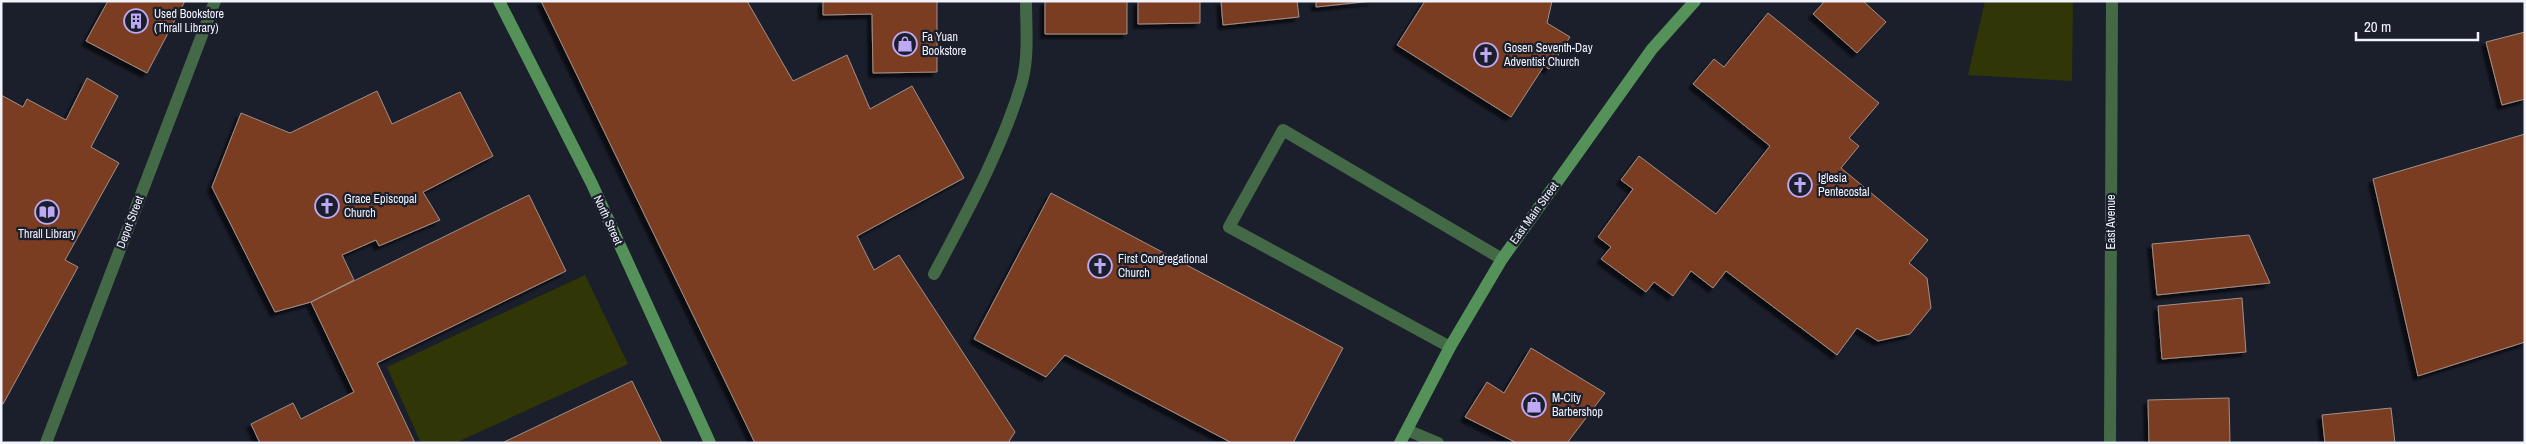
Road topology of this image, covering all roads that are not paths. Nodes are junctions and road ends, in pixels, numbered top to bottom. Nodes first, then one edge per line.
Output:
1 (215, 1) edge
2 (499, 1) edge
3 (1026, 1) edge
4 (1695, 1) edge
5 (2112, 1) edge
6 (1502, 259) junction
7 (934, 274) dead end
8 (1450, 347) junction
9 (1407, 430) junction
10 (46, 443) edge
11 (710, 443) edge
12 (1400, 443) edge
13 (1438, 443) edge
14 (2110, 443) edge

1 - 10 street, Depot Street
2 - 11 main road, North Street
3 - 7 street
4 - 6 main road, East Main Street
5 - 14 street, East Avenue
6 - 8 main road, East Main Street
6 - 8 street
8 - 9 main road, East Main Street
9 - 12 main road, East Main Street
9 - 13 street

